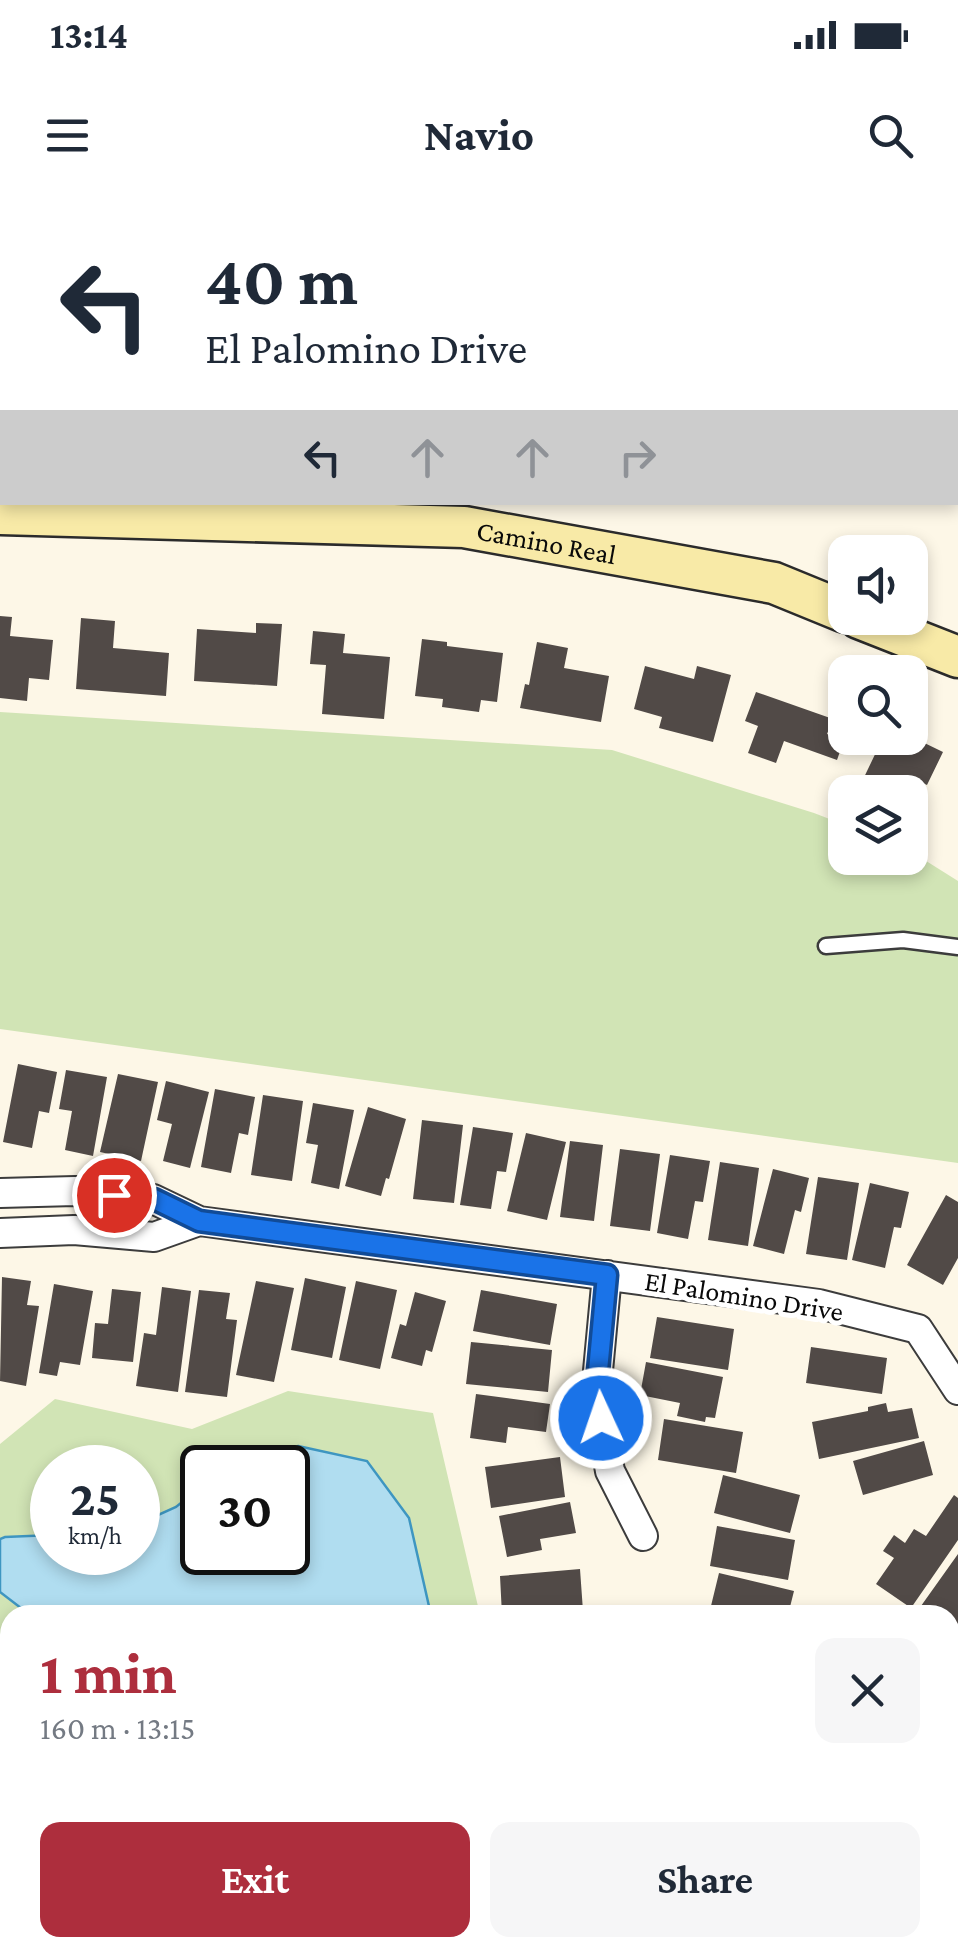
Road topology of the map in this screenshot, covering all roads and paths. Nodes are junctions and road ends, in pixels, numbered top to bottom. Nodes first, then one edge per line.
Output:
1 (0, 514) edge
2 (828, 605) edge
3 (902, 635) edge
4 (958, 657) edge
5 (826, 946) dead end
6 (958, 946) edge
7 (0, 1193) edge
8 (199, 1221) junction
9 (0, 1233) edge
10 (607, 1275) junction
11 (958, 1390) edge
12 (642, 1536) dead end

1 - 2 main road, Camino Real
3 - 4 main road
5 - 6 lane
7 - 8 street, El Palomino Drive
8 - 9 street, El Palomino Drive
8 - 10 street, El Palomino Drive
10 - 11 street, El Palomino Drive
10 - 12 street

